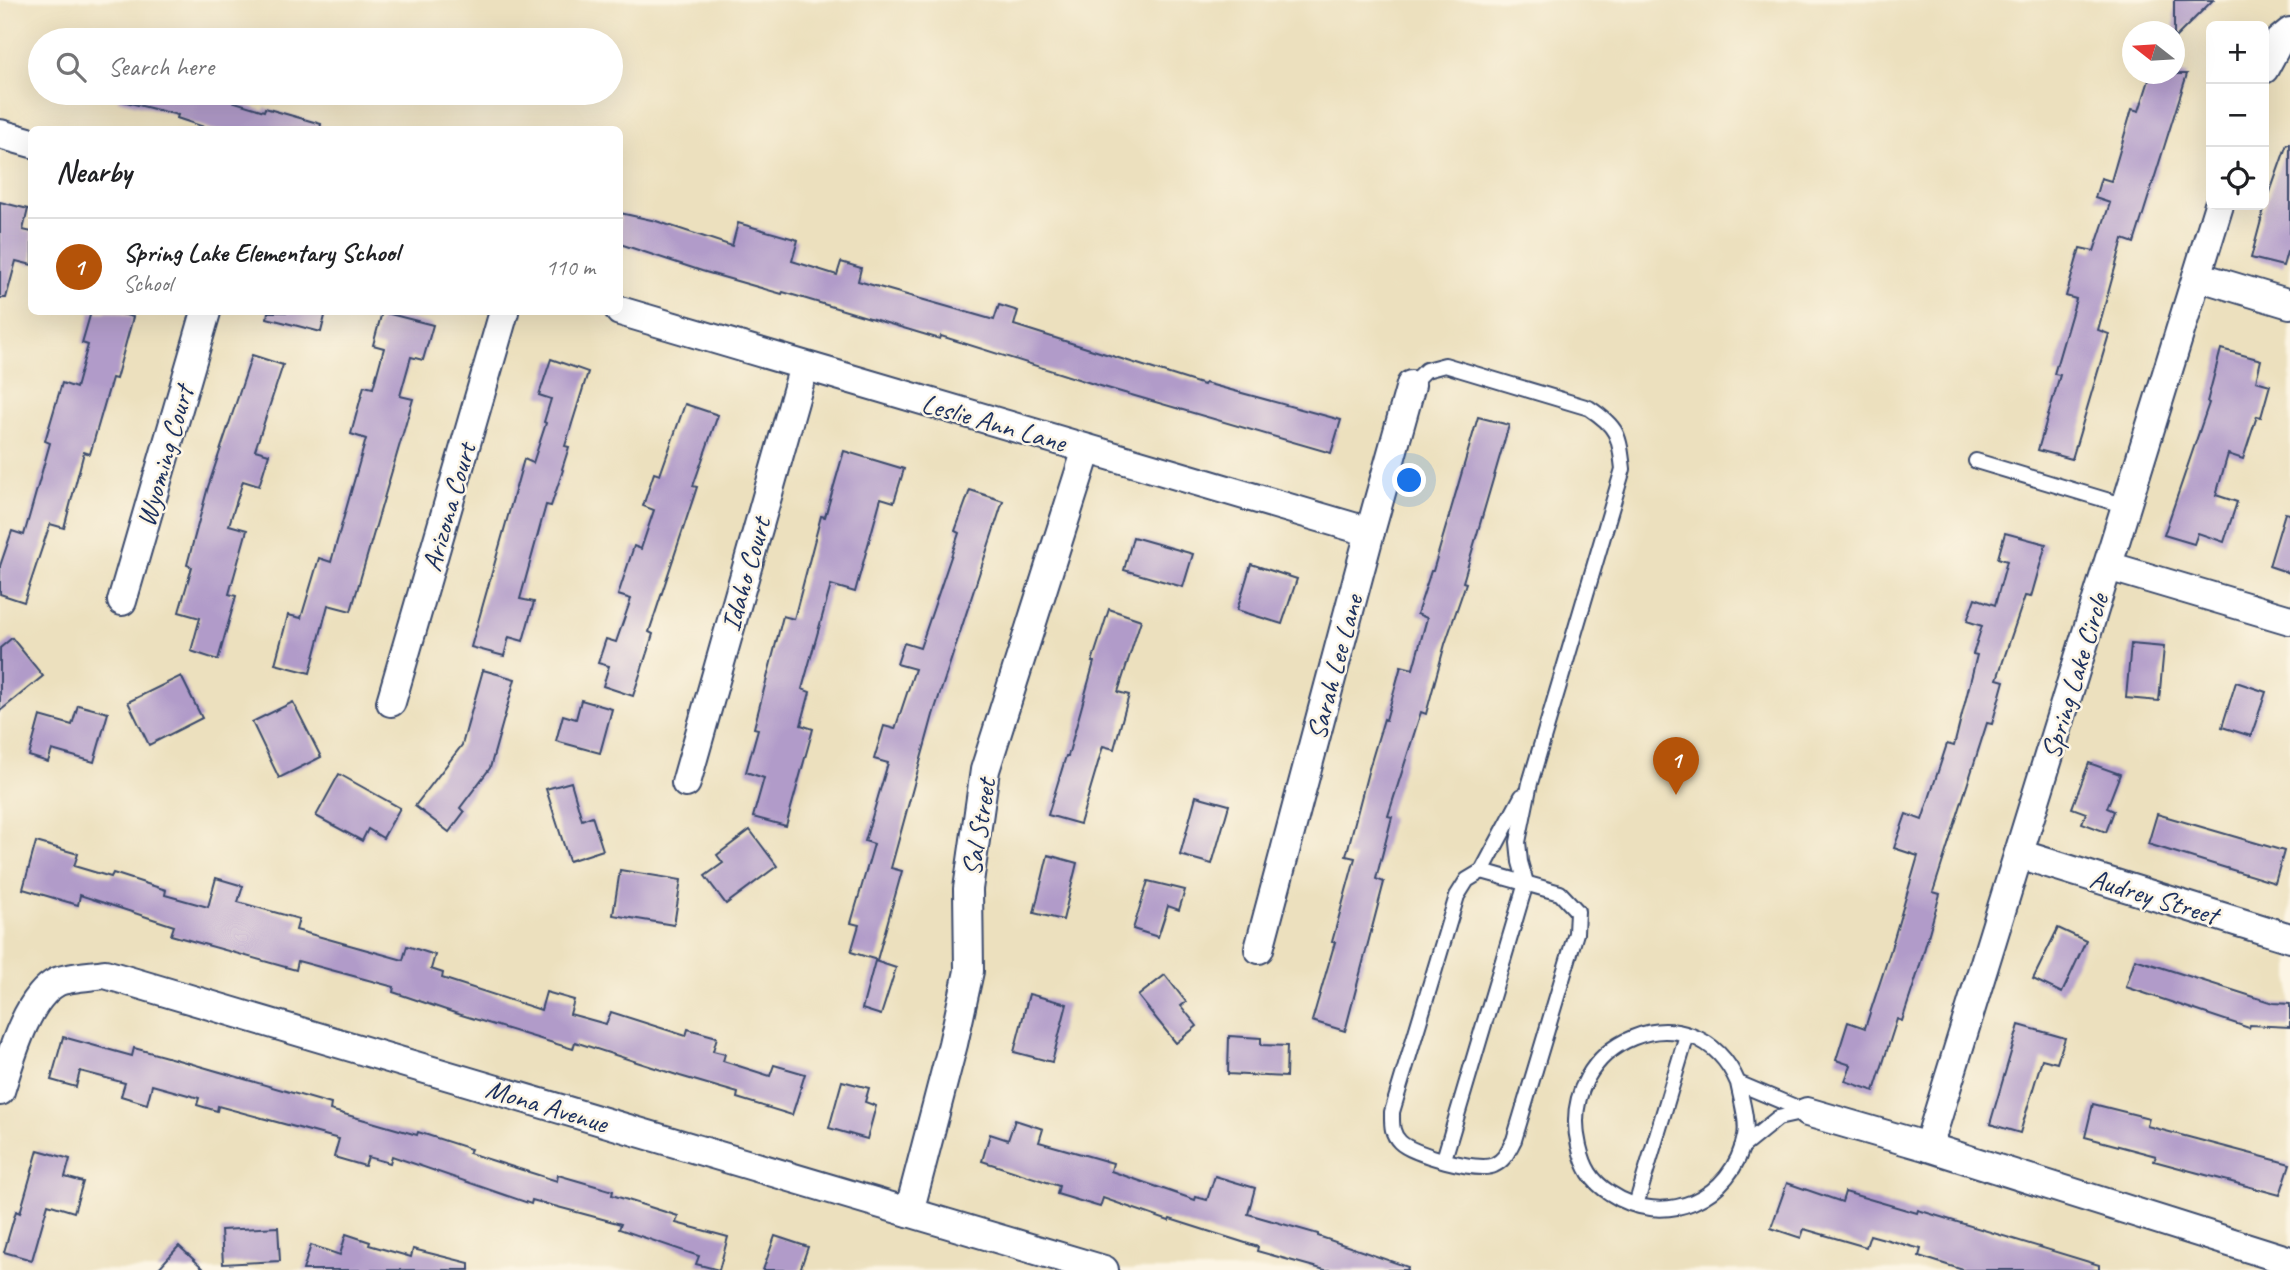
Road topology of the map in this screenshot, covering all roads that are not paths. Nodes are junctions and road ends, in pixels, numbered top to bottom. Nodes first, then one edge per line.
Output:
1 (2290, 32) edge
2 (2269, 60) edge
3 (0, 134) edge
4 (28, 142) edge
5 (2217, 210) edge
6 (2197, 276) junction
7 (2290, 303) edge
8 (623, 312) edge
9 (205, 315) edge
10 (503, 315) edge
11 (804, 366) junction
12 (1411, 385) joint
13 (1087, 449) junction
14 (1976, 461) dead end
15 (2126, 506) junction
16 (1370, 532) junction
17 (2108, 566) junction
18 (122, 601) dead end
19 (2290, 620) edge
20 (391, 702) dead end
21 (686, 783) dead end
22 (1530, 783) junction
23 (2018, 855) junction
24 (1482, 871) junction
25 (1526, 883) junction
26 (2290, 938) edge
27 (1259, 949) dead end
28 (1687, 1035) junction
29 (1738, 1083) junction
30 (0, 1091) edge
31 (1807, 1112) junction
32 (1928, 1147) junction
33 (1742, 1148) junction
34 (1444, 1159) junction
35 (1636, 1205) junction
36 (909, 1212) junction
37 (2290, 1261) edge
38 (1104, 1270) edge

1 - 2 street
3 - 4 street
5 - 6 street, Spring Lake Circle
6 - 7 street
6 - 15 street, Spring Lake Circle
8 - 11 street, Leslie Ann Lane
9 - 18 street, Wyoming Court
10 - 20 street, Arizona Court
11 - 13 street, Leslie Ann Lane
11 - 21 street, Idaho Court
12 - 16 street, Sarah Lee Lane
12 - 22 lane
13 - 16 street, Leslie Ann Lane
13 - 36 street, Sal Street
14 - 15 lane
15 - 17 street, Spring Lake Circle
16 - 27 street, Sarah Lee Lane
17 - 19 street
17 - 23 street, Spring Lake Circle
22 - 24 lane
22 - 25 lane
23 - 26 street, Audrey Street
23 - 32 street, Spring Lake Circle
24 - 25 lane
24 - 34 lane
25 - 34 lane
25 - 34 lane
28 - 29 lane
28 - 35 lane
28 - 35 lane
29 - 31 lane
29 - 33 lane
30 - 36 street, Mona Avenue
31 - 32 street
31 - 33 lane
32 - 37 street
33 - 35 lane
36 - 38 street, Mona Avenue

